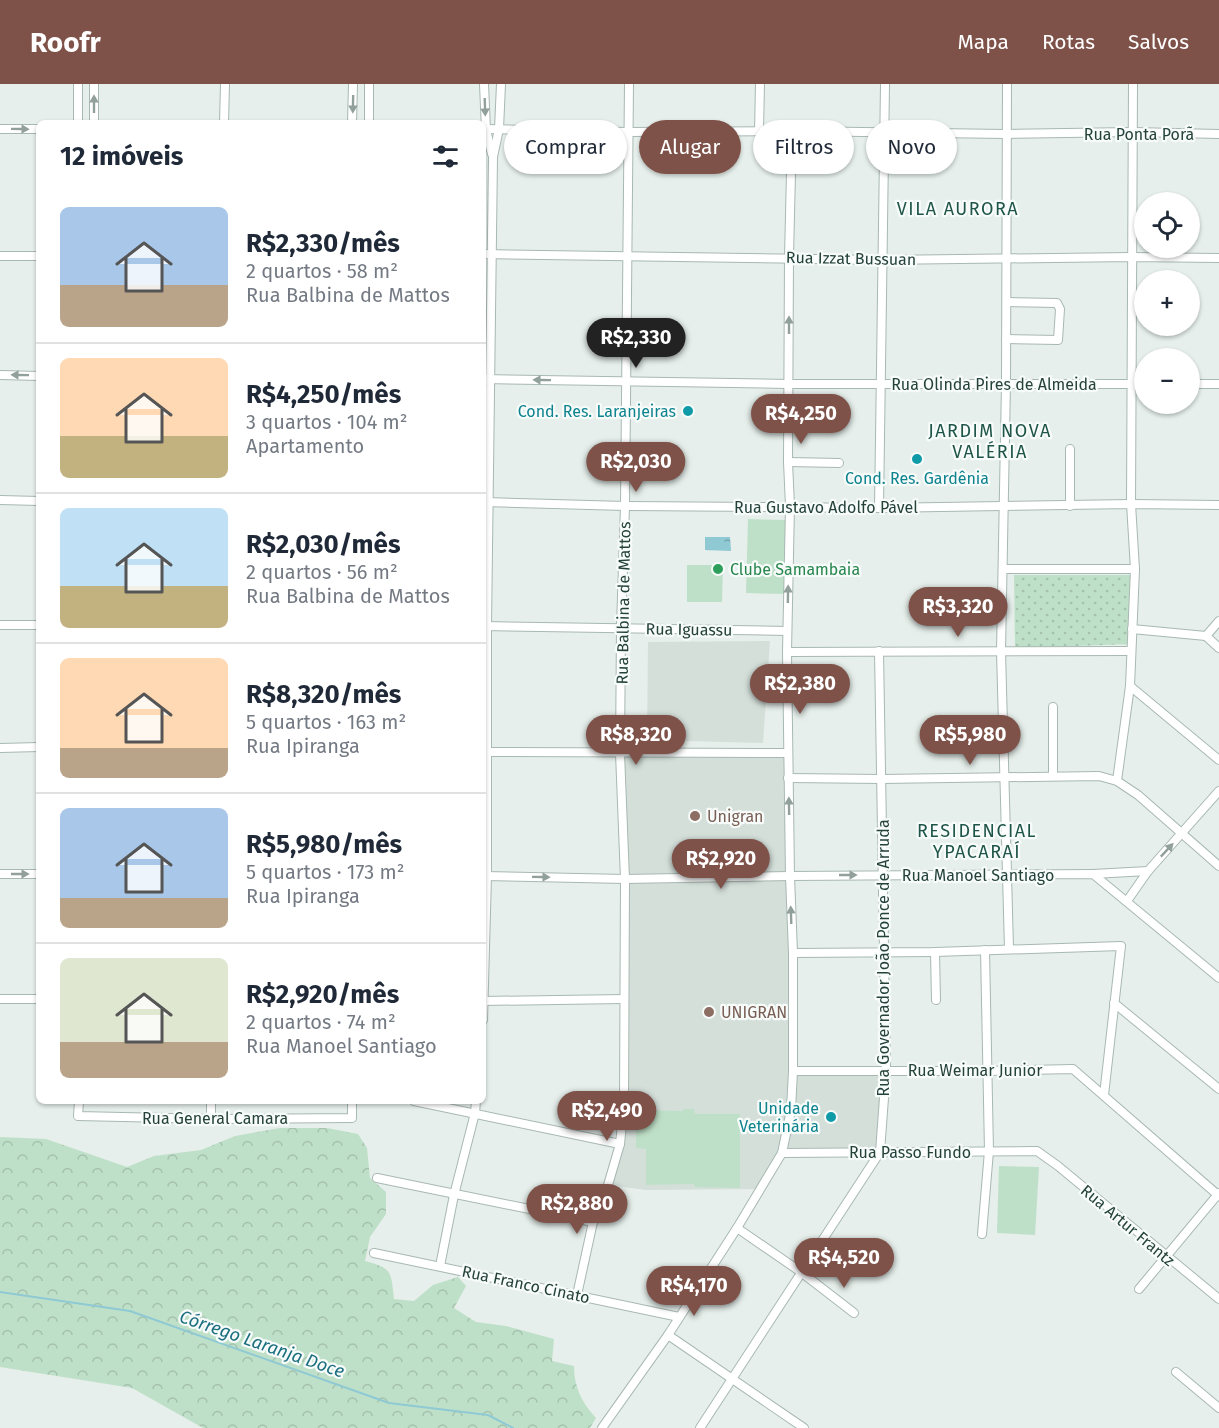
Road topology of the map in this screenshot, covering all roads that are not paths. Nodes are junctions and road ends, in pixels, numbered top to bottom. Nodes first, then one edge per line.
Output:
1 (78, 84) edge
2 (94, 84) edge
3 (225, 84) edge
4 (353, 84) edge
5 (369, 84) edge
6 (484, 84) edge
7 (501, 84) edge
8 (628, 84) edge
9 (760, 84) edge
10 (885, 84) edge
11 (1007, 84) edge
12 (1134, 84) edge
13 (78, 120) edge
14 (94, 120) edge
15 (224, 120) edge
16 (352, 120) edge
17 (369, 120) edge
18 (484, 120) edge
19 (759, 120) edge
20 (884, 120) edge
21 (0, 129) edge
22 (36, 129) edge
23 (486, 129) edge
24 (500, 129) junction
25 (504, 129) edge
26 (753, 131) edge
27 (627, 132) joint
28 (1133, 132) junction
29 (957, 133) edge
30 (1006, 134) junction
31 (1219, 134) edge
32 (486, 135) edge
33 (493, 157) junction
34 (627, 174) edge
35 (791, 174) edge
36 (883, 174) edge
37 (488, 254) edge
38 (627, 255) junction
39 (0, 256) edge
40 (36, 256) edge
41 (1131, 256) junction
42 (789, 257) junction
43 (1006, 257) junction
44 (1219, 258) edge
45 (881, 260) junction
46 (1007, 302) junction
47 (1006, 339) junction
48 (0, 375) edge
49 (36, 376) edge
50 (486, 379) edge
51 (626, 382) junction
52 (1006, 383) junction
53 (789, 384) junction
54 (880, 384) junction
55 (1133, 384) junction
56 (1200, 384) edge
57 (1219, 384) edge
58 (1070, 449) dead end
59 (788, 462) junction
60 (839, 463) dead end
61 (0, 500) edge
62 (36, 501) edge
63 (486, 502) edge
64 (1131, 504) junction
65 (1219, 505) edge
66 (625, 506) junction
67 (790, 506) junction
68 (1005, 506) junction
69 (1070, 506) junction
70 (879, 508) junction
71 (1003, 569) junction
72 (1135, 569) junction
73 (1219, 621) edge
74 (0, 625) edge
75 (36, 625) edge
76 (486, 626) edge
77 (621, 627) junction
78 (1132, 629) junction
79 (787, 631) junction
80 (1206, 636) junction
81 (1219, 648) edge
82 (879, 651) junction
83 (1001, 651) junction
84 (1131, 651) junction
85 (787, 652) junction
86 (1130, 686) junction
87 (1053, 707) dead end
88 (0, 747) edge
89 (36, 747) edge
90 (486, 752) edge
91 (620, 753) junction
92 (788, 753) junction
93 (1219, 760) edge
94 (1053, 776) junction
95 (788, 778) junction
96 (1004, 778) junction
97 (882, 779) junction
98 (1117, 781) junction
99 (1219, 791) edge
100 (1182, 834) junction
101 (1219, 866) edge
102 (1148, 871) junction
103 (0, 874) edge
104 (36, 874) edge
105 (1008, 874) junction
106 (1093, 874) junction
107 (882, 875) junction
108 (486, 876) edge
109 (790, 876) junction
110 (625, 879) junction
111 (1127, 901) junction
112 (1009, 949) junction
113 (985, 950) junction
114 (884, 952) junction
115 (935, 952) junction
116 (793, 954) junction
117 (1219, 978) edge
118 (0, 999) edge
119 (36, 999) edge
120 (624, 999) junction
121 (936, 1000) dead end
122 (486, 1001) edge
123 (1114, 1003) junction
124 (793, 1071) junction
125 (886, 1071) junction
126 (988, 1071) junction
127 (1219, 1089) edge
128 (1104, 1095) junction
129 (78, 1104) edge
130 (211, 1104) edge
131 (352, 1104) edge
132 (429, 1104) edge
133 (476, 1104) edge
134 (475, 1113) junction
135 (211, 1119) junction
136 (620, 1144) junction
137 (988, 1151) junction
138 (1037, 1151) joint
139 (880, 1152) junction
140 (782, 1153) junction
141 (377, 1178) dead end
142 (1219, 1194) edge
143 (454, 1195) junction
144 (593, 1222) junction
145 (737, 1228) junction
146 (982, 1234) dead end
147 (374, 1253) dead end
148 (1167, 1258) junction
149 (440, 1266) junction
150 (801, 1272) junction
151 (1140, 1289) dead end
152 (578, 1295) junction
153 (1219, 1299) edge
154 (854, 1313) dead end
155 (679, 1317) junction
156 (668, 1335) junction
157 (1176, 1372) dead end
158 (732, 1379) junction
159 (1219, 1408) edge
160 (602, 1428) edge
161 (700, 1428) edge
162 (804, 1428) edge

1 - 13 street
14 -> 2 street
3 - 15 street
4 -> 16 street
5 - 17 street
6 -> 18 street
7 - 24 street
8 - 27 street, Rua Balbina de Mattos
9 - 19 street
10 - 20 street
11 - 30 street
12 - 28 street
21 -> 22 street
23 - 24 street, Rua Ponta Porã
24 - 25 street, Rua Ponta Porã
24 - 33 street
26 - 27 street, Rua Ponta Porã
28 - 30 street, Rua Ponta Porã
28 - 31 street, Rua Ponta Porã
28 - 41 street
29 - 30 street, Rua Ponta Porã
30 - 43 street
32 - 33 street
33 - 37 street
34 - 38 street, Rua Balbina de Mattos
35 - 42 street
36 - 45 street
37 - 38 street, Rua Izzat Bussuan
37 - 50 street
38 - 42 street, Rua Izzat Bussuan
38 - 51 street, Rua Balbina de Mattos
39 - 40 street
41 - 43 street, Rua Izzat Bussuan
41 - 44 street, Rua Izzat Bussuan
41 - 55 street
42 - 45 street, Rua Izzat Bussuan
53 -> 42 street
43 - 45 street, Rua Izzat Bussuan
43 - 46 street
45 - 54 street
46 - 47 street
46 - 47 street
47 - 52 street
49 -> 48 street
51 -> 50 street, Rua Olinda Pires de Almeida
50 - 63 street
51 - 53 street, Rua Olinda Pires de Almeida
51 - 66 street, Rua Balbina de Mattos
52 - 54 street, Rua Olinda Pires de Almeida
52 - 55 street, Rua Olinda Pires de Almeida
52 - 68 street
53 - 54 street, Rua Olinda Pires de Almeida
53 - 59 street
54 - 70 street
55 - 64 street
56 - 57 street
58 - 69 street
59 - 60 street
59 - 67 street
61 - 62 street
63 - 66 street, Rua Gustavo Adolfo Pável
64 - 65 street, Rua Gustavo Adolfo Pável
64 - 69 street, Rua Gustavo Adolfo Pável
64 - 72 street
66 - 67 street, Rua Gustavo Adolfo Pável
66 - 77 street, Rua Balbina de Mattos
67 - 70 street, Rua Gustavo Adolfo Pável
79 -> 67 street
68 - 69 street, Rua Gustavo Adolfo Pável
68 - 70 street, Rua Gustavo Adolfo Pável
68 - 71 street
71 - 72 street
71 - 83 street
72 - 78 street
73 - 80 street
74 - 75 street
76 - 77 street, Rua Iguassu
77 - 79 street, Rua Iguassu
77 - 91 street, Rua Balbina de Mattos
78 - 80 street
78 - 84 street
79 - 85 street
80 - 81 street
82 - 83 street
82 - 85 street
82 - 97 street, Rua Governador João Ponce de Arruda
83 - 84 street
83 - 96 street
84 - 86 street
85 - 92 street
86 - 93 street
86 - 98 street
87 - 94 street
88 - 89 street
90 - 91 street
91 - 92 street
91 - 110 street, Rua Balbina de Mattos
92 - 95 street
94 - 96 street
94 - 98 street
95 - 97 street
109 -> 95 street
96 - 97 street
96 - 105 street
97 - 107 street, Rua Governador João Ponce de Arruda
98 - 100 street
99 - 100 street
100 - 101 street
102 -> 100 street
102 - 106 street, Rua Manoel Santiago
102 - 111 street
103 -> 104 street
105 - 106 street, Rua Manoel Santiago
105 - 107 street, Rua Manoel Santiago
105 - 112 street
106 - 111 street
109 -> 107 street, Rua Manoel Santiago
107 - 114 street, Rua Governador João Ponce de Arruda
108 -> 110 street, Rua Manoel Santiago
109 - 110 street, Rua Manoel Santiago
116 -> 109 street
110 - 120 street, Rua Balbina de Mattos
111 - 117 street
112 - 113 street
112 - 123 street
113 - 115 street
113 - 126 street
114 - 115 street
114 - 116 street
114 - 125 street, Rua Governador João Ponce de Arruda
115 - 121 street
116 - 124 street
118 - 119 street
120 - 122 street
120 - 136 street, Rua Balbina de Mattos
123 - 127 street
123 - 128 street
124 - 125 street, Rua Weimar Junior
124 - 140 street
125 - 126 street, Rua Weimar Junior
125 - 139 street, Rua Governador João Ponce de Arruda
126 - 128 street, Rua Weimar Junior
126 - 137 street
128 - 142 street
129 - 135 street, Rua General Camara
130 - 135 street
131 - 135 street, Rua General Camara
132 - 134 street
133 - 134 street
134 - 136 street
134 - 143 street
136 - 144 street, Rua Balbina de Mattos
137 - 138 street, Rua Passo Fundo
137 - 139 street, Rua Passo Fundo
137 - 146 street
138 - 148 street, Rua Artur Frantz
139 - 140 street, Rua Passo Fundo
139 - 150 street, Rua Governador João Ponce de Arruda
140 - 145 street
141 - 143 street
142 - 148 street
143 - 144 street
143 - 149 street
144 - 152 street, Rua Balbina de Mattos
145 - 150 street
145 - 155 street
147 - 149 street, Rua Franco Cinato
148 - 151 street
148 - 153 street, Rua Artur Frantz
149 - 152 street, Rua Franco Cinato
150 - 154 street
150 - 158 street, Rua Governador João Ponce de Arruda
152 - 155 street, Rua Franco Cinato
155 - 156 street
156 - 158 street
156 - 160 street
157 - 159 street
158 - 161 street, Rua Governador João Ponce de Arruda
158 - 162 street

